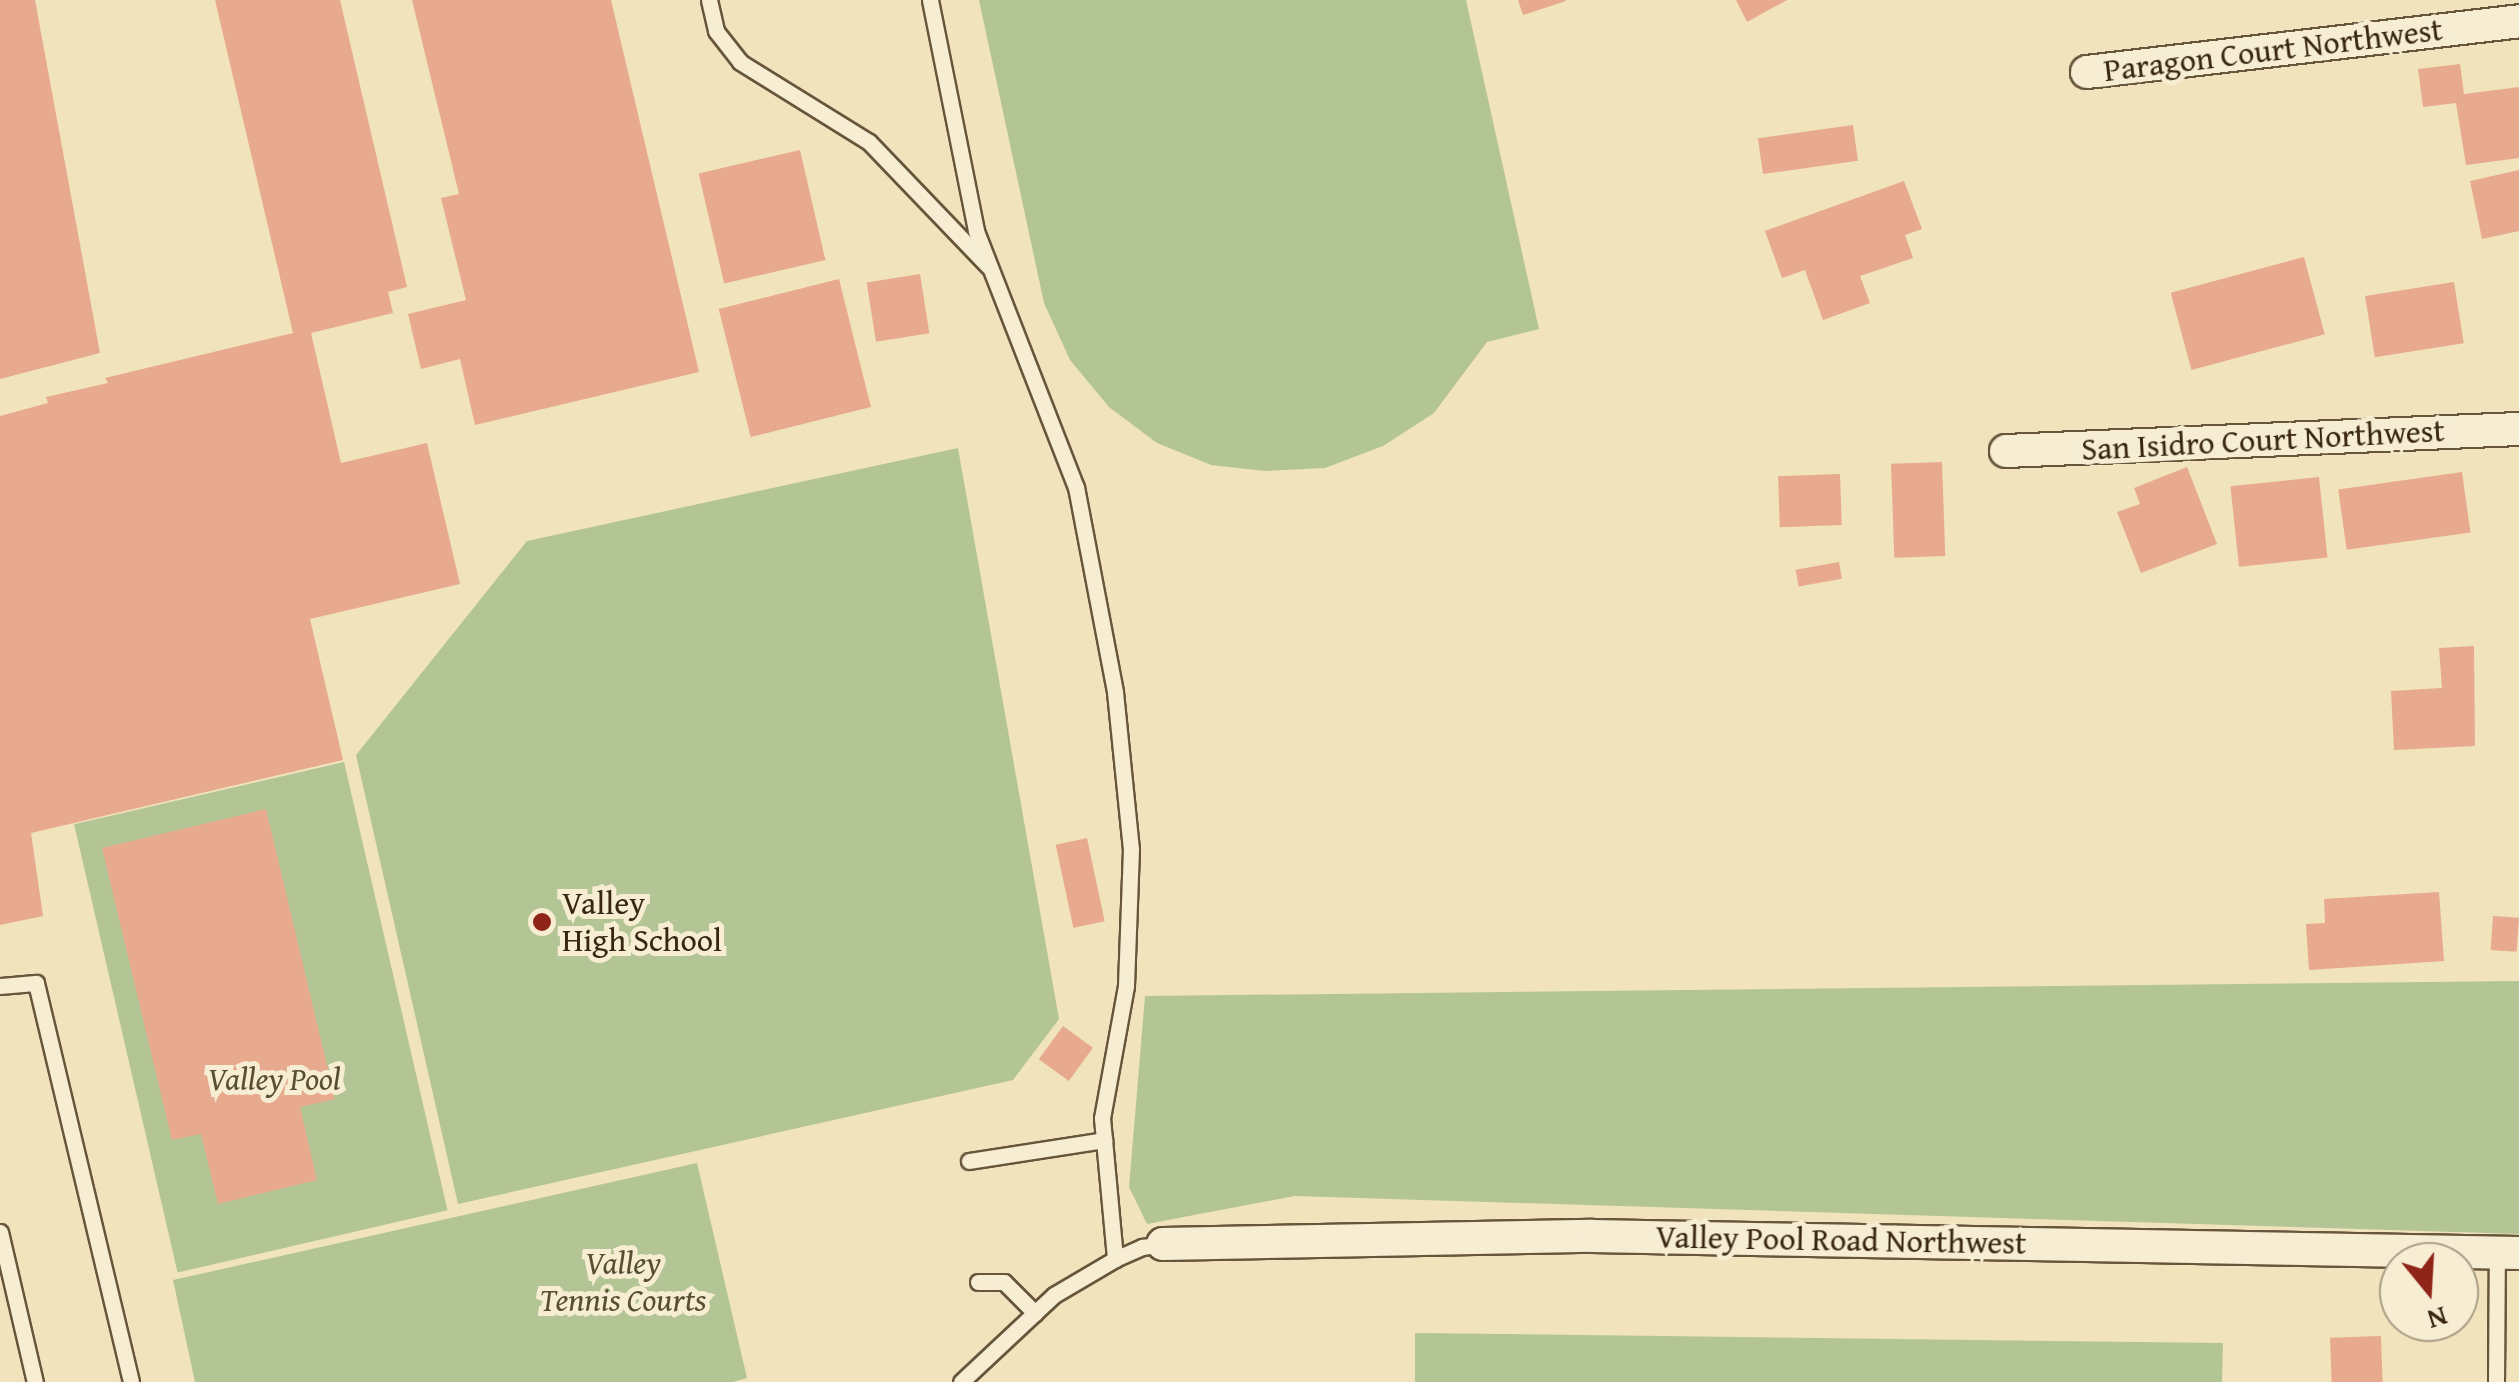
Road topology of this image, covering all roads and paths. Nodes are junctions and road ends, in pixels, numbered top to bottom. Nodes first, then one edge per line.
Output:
1 (708, 0) edge
2 (930, 0) edge
3 (2519, 20) edge
4 (2088, 72) dead end
5 (992, 269) junction
6 (2519, 428) edge
7 (2006, 451) dead end
8 (0, 986) edge
9 (1104, 1140) junction
10 (970, 1161) dead end
11 (0, 1232) edge
12 (1164, 1244) joint
13 (2508, 1252) edge
14 (1116, 1259) junction
15 (978, 1282) dead end
16 (1035, 1313) junction
17 (35, 1382) edge
18 (130, 1382) edge
19 (961, 1382) edge
20 (2496, 1382) edge

1 - 5 lane
2 - 5 lane
3 - 4 street, Paragon Court Northwest
5 - 9 lane
6 - 7 street, San Isidro Court Northwest
8 - 18 lane
9 - 10 lane
9 - 14 lane
11 - 17 lane
12 - 13 street, Valley Pool Road Northwest
12 - 14 lane
13 - 20 lane
14 - 16 lane
15 - 16 lane
16 - 19 lane

